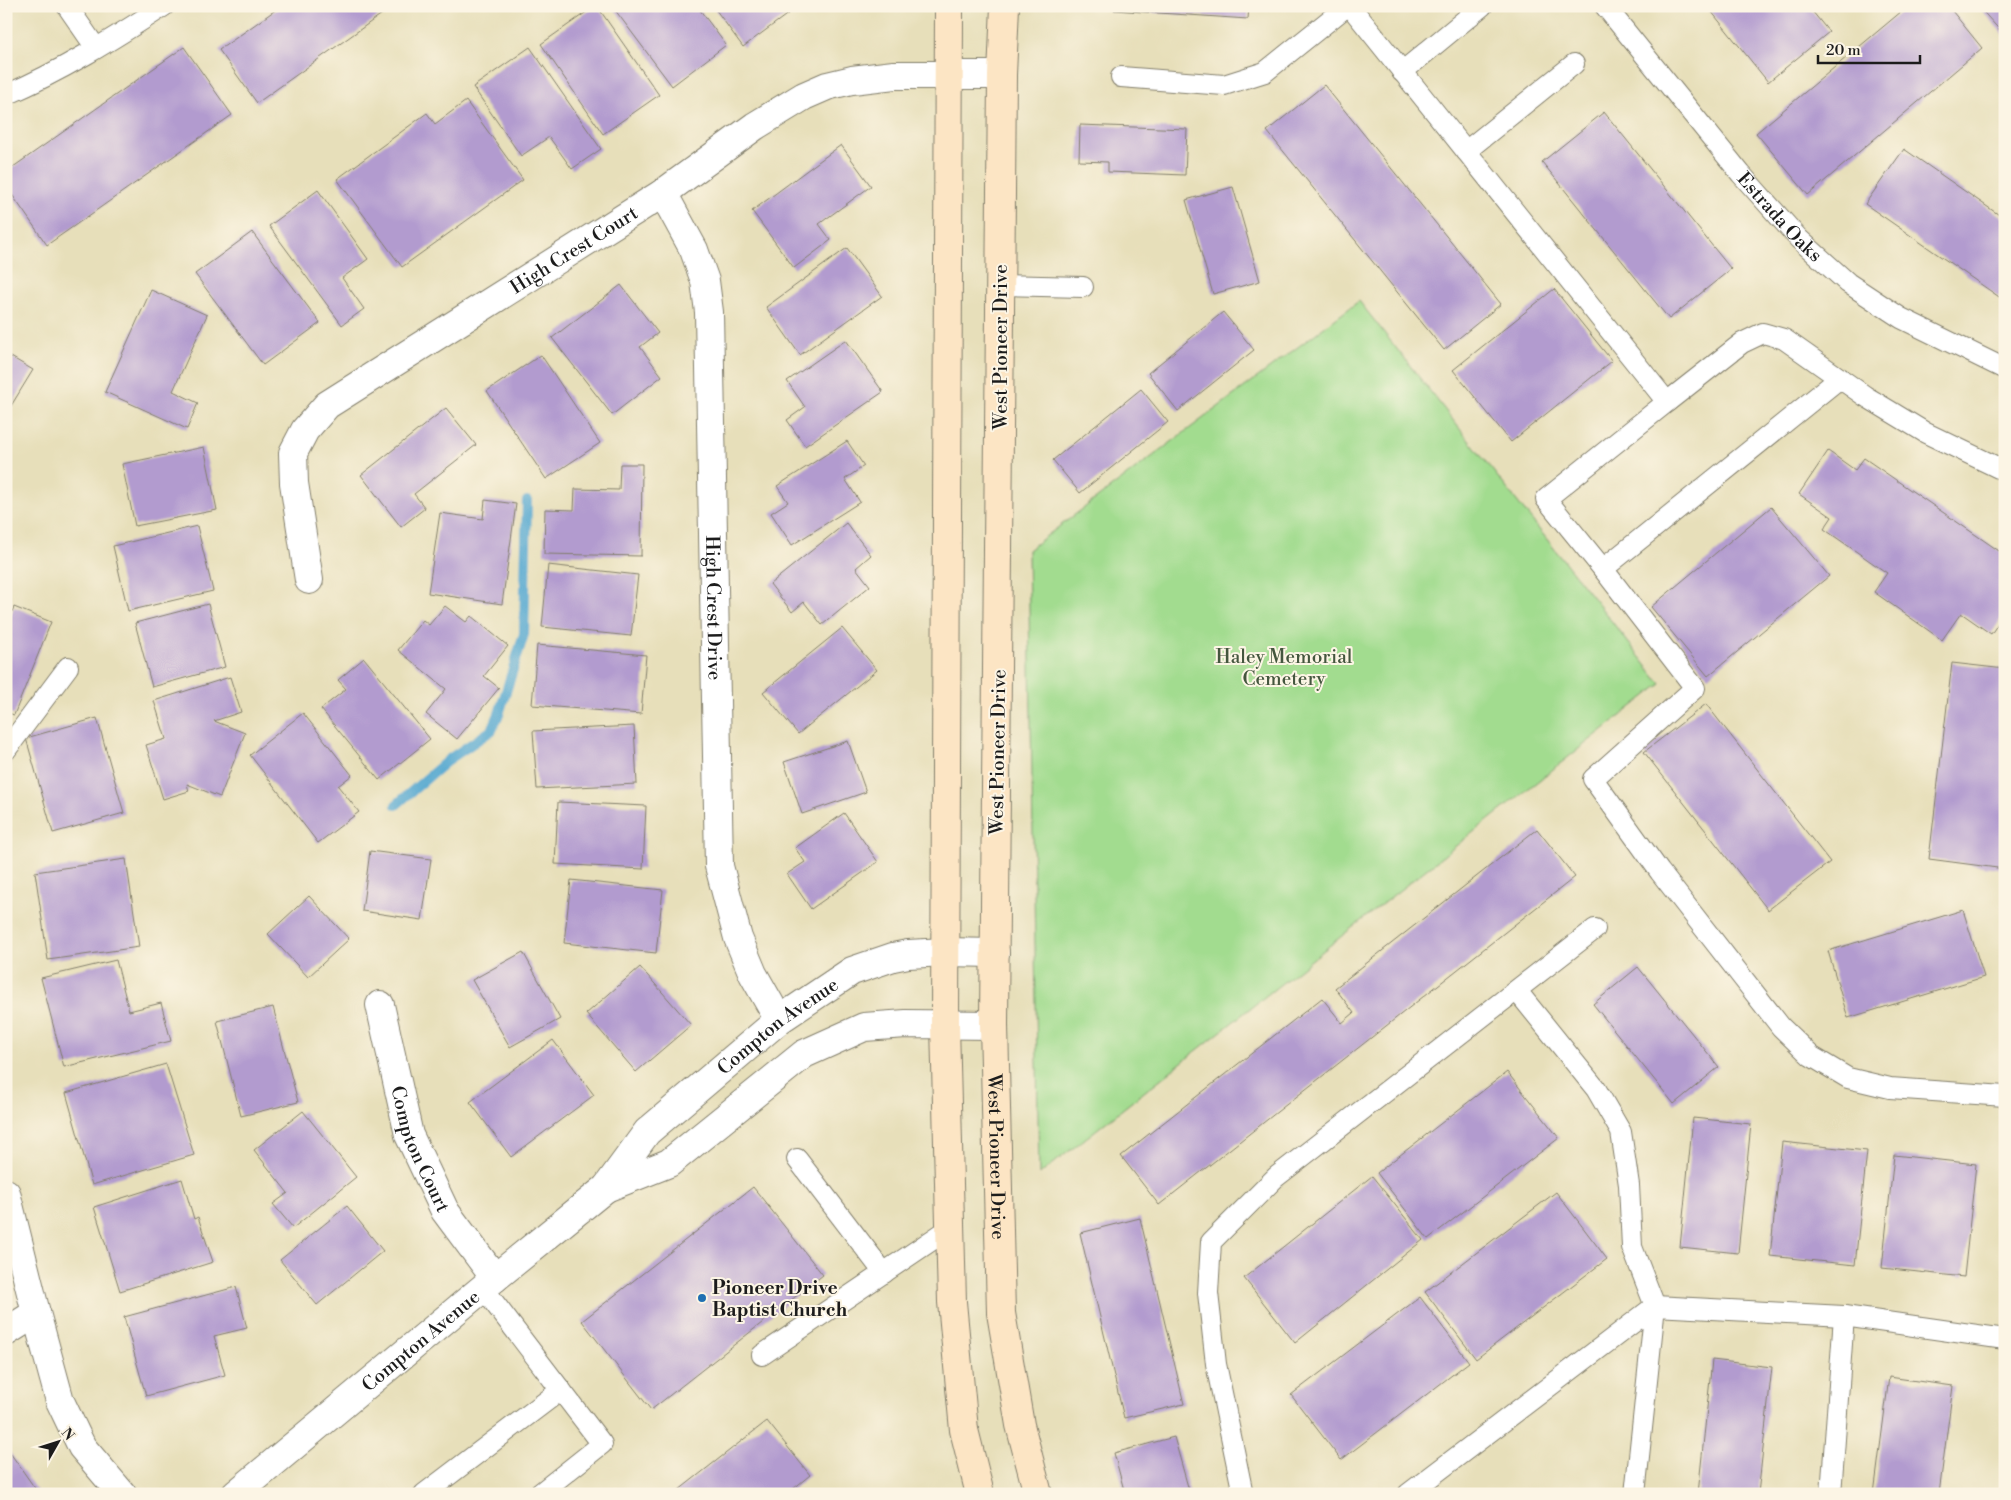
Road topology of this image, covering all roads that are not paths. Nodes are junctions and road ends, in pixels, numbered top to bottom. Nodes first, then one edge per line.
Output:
1 (67, 6) edge
2 (164, 6) edge
3 (949, 6) edge
4 (1005, 6) edge
5 (1348, 6) edge
6 (1482, 6) edge
7 (1605, 6) edge
8 (96, 48) junction
9 (1574, 64) dead end
10 (1402, 72) junction
11 (947, 74) junction
12 (1002, 75) junction
13 (1121, 77) dead end
14 (6, 95) edge
15 (1466, 151) junction
16 (663, 193) junction
17 (1001, 285) junction
18 (1083, 287) dead end
19 (2005, 369) edge
20 (1840, 378) junction
21 (1667, 402) junction
22 (2005, 471) edge
23 (1603, 569) junction
24 (309, 580) dead end
25 (68, 667) dead end
26 (6, 750) edge
27 (1595, 929) dead end
28 (945, 952) junction
29 (995, 953) junction
30 (1517, 991) junction
31 (380, 1005) dead end
32 (779, 1020) junction
33 (994, 1024) junction
34 (945, 1025) junction
35 (2005, 1096) edge
36 (797, 1159) dead end
37 (606, 1188) junction
38 (6, 1193) edge
39 (950, 1228) junction
40 (884, 1272) junction
41 (489, 1283) junction
42 (1655, 1306) junction
43 (36, 1313) junction
44 (1844, 1316) junction
45 (6, 1332) edge
46 (2005, 1339) edge
47 (762, 1355) dead end
48 (561, 1390) junction
49 (122, 1494) edge
50 (236, 1494) edge
51 (424, 1494) edge
52 (539, 1494) edge
53 (980, 1494) edge
54 (1038, 1494) edge
55 (1243, 1494) edge
56 (1408, 1494) edge
57 (1635, 1494) edge
58 (1831, 1494) edge

1 - 8 lane
2 - 8 lane
3 - 11 main road
4 - 12 main road, West Pioneer Drive
5 - 10 lane
5 - 13 lane
6 - 10 lane
7 - 19 lane, Estrada Oaks
8 - 14 lane
9 - 15 lane
10 - 15 lane
11 - 12 street, High Crest Court
11 - 16 street, High Crest Court
11 - 28 main road
12 - 17 main road, West Pioneer Drive
15 - 21 lane
16 - 24 street, High Crest Court
16 - 32 street, High Crest Drive
17 - 18 lane
17 - 29 main road, West Pioneer Drive
20 - 21 lane
20 - 22 lane
20 - 23 lane
21 - 23 lane
23 - 35 lane
25 - 26 lane
27 - 30 lane
28 - 29 street, Compton Avenue
28 - 32 street, Compton Avenue
28 - 34 main road
29 - 33 main road, West Pioneer Drive
30 - 42 lane
30 - 55 lane
31 - 41 street, Compton Court
32 - 37 street, Compton Avenue
33 - 34 street, Compton Avenue
33 - 54 main road, West Pioneer Drive
34 - 37 street, Compton Avenue
34 - 39 main road
36 - 40 lane
37 - 41 street, Compton Avenue
38 - 43 street
39 - 40 lane
39 - 53 main road
40 - 47 lane
41 - 48 lane
41 - 50 street, Compton Avenue
42 - 44 lane
42 - 56 lane
42 - 57 lane
43 - 45 street
43 - 49 street
44 - 46 lane
44 - 58 lane
48 - 51 lane
48 - 52 lane

